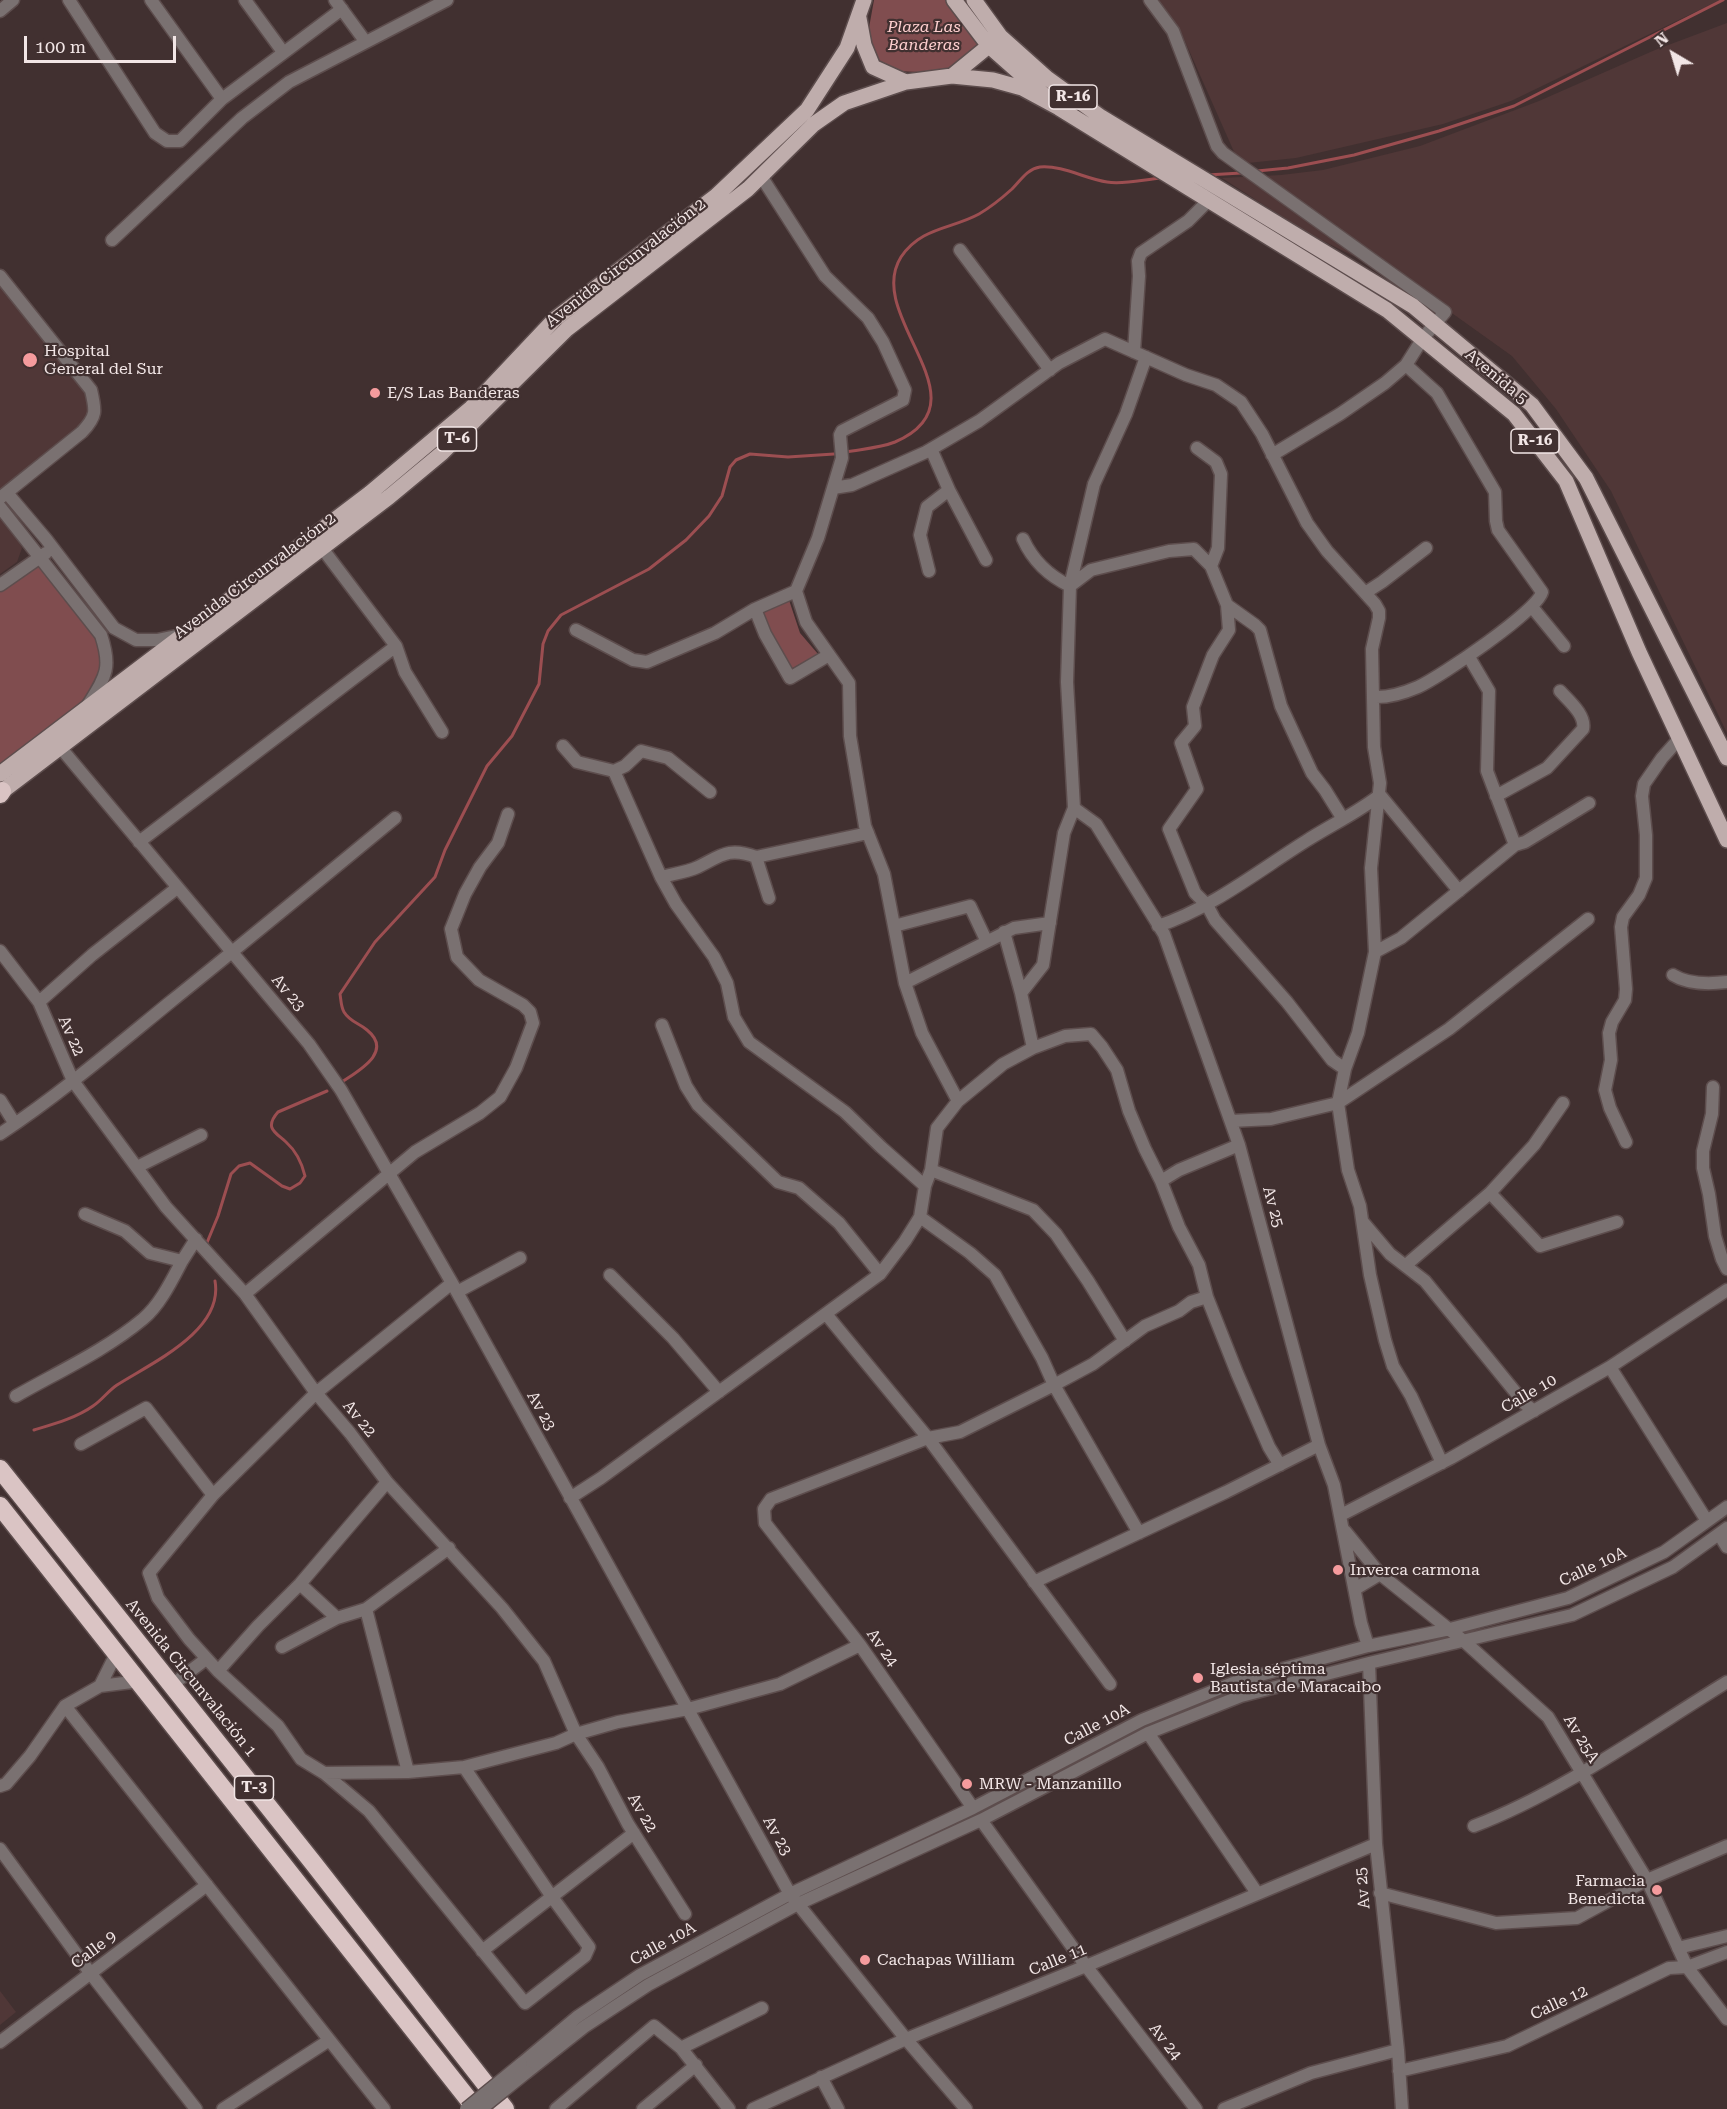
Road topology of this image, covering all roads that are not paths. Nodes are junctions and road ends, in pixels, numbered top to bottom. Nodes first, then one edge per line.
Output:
1 (13, 0) edge
2 (69, 0) edge
3 (151, 0) edge
4 (245, 0) edge
5 (447, 0) edge
6 (954, 0) edge
7 (974, 0) edge
8 (1150, 0) edge
9 (338, 4) edge
10 (861, 7) edge
11 (0, 11) edge
12 (365, 41) junction
13 (994, 41) junction
14 (283, 52) junction
15 (952, 76) junction
16 (906, 82) junction
17 (222, 99) junction
18 (1059, 108) junction
19 (761, 176) junction
20 (1209, 200) junction
21 (112, 240) dead end
22 (960, 250) dead end
23 (0, 276) edge
24 (1434, 324) junction
25 (1423, 338) junction
26 (1134, 352) junction
27 (1146, 357) junction
28 (1406, 365) junction
29 (1050, 370) junction
30 (1197, 448) dead end
31 (931, 449) junction
32 (1272, 455) junction
33 (833, 488) junction
34 (949, 490) junction
35 (4, 495) edge
36 (0, 507) edge
37 (1023, 539) dead end
38 (54, 548) junction
39 (322, 548) junction
40 (1426, 549) dead end
41 (40, 557) junction
42 (986, 560) dead end
43 (1211, 566) junction
44 (929, 572) dead end
45 (0, 585) edge
46 (1071, 586) junction
47 (796, 591) junction
48 (1365, 593) junction
49 (1227, 605) junction
50 (1532, 607) junction
51 (755, 609) junction
52 (576, 630) dead end
53 (185, 634) junction
54 (396, 646) junction
55 (1564, 646) dead end
56 (829, 655) junction
57 (1469, 657) junction
58 (1560, 691) dead end
59 (1374, 697) junction
60 (85, 710) junction
61 (442, 732) dead end
62 (1679, 739) junction
63 (563, 746) dead end
64 (60, 747) junction
65 (1727, 758) edge
66 (614, 771) junction
67 (1, 788) edge
68 (710, 792) dead end
69 (1380, 795) junction
70 (1496, 796) junction
71 (1589, 802) dead end
72 (1074, 808) junction
73 (508, 814) dead end
74 (395, 818) dead end
75 (1343, 819) junction
76 (868, 833) junction
77 (1727, 840) edge
78 (138, 842) junction
79 (1515, 845) junction
80 (756, 857) junction
81 (662, 877) junction
82 (177, 888) junction
83 (1459, 891) junction
84 (769, 898) dead end
85 (1207, 905) junction
86 (1588, 919) dead end
87 (1050, 923) junction
88 (894, 926) junction
89 (1158, 926) junction
90 (1004, 932) junction
91 (986, 940) junction
92 (0, 951) edge
93 (1375, 952) junction
94 (232, 953) junction
95 (1673, 975) dead end
96 (1727, 982) edge
97 (905, 983) junction
98 (1021, 993) junction
99 (39, 1002) junction
100 (662, 1025) dead end
101 (1033, 1048) junction
102 (1345, 1069) junction
103 (73, 1081) junction
104 (1713, 1087) dead end
105 (0, 1100) edge
106 (958, 1101) junction
107 (1338, 1103) junction
108 (1563, 1103) dead end
109 (1231, 1121) junction
110 (15, 1124) junction
111 (0, 1134) edge
112 (201, 1136) dead end
113 (1626, 1142) dead end
114 (1239, 1145) junction
115 (137, 1167) junction
116 (931, 1170) junction
117 (389, 1173) junction
118 (1161, 1181) junction
119 (925, 1186) junction
120 (1490, 1193) junction
121 (85, 1214) dead end
122 (920, 1216) junction
123 (1361, 1220) junction
124 (1617, 1222) dead end
125 (196, 1239) junction
126 (520, 1258) dead end
127 (182, 1261) junction
128 (1406, 1265) junction
129 (1727, 1269) edge
130 (880, 1274) junction
131 (610, 1275) dead end
132 (454, 1288) junction
133 (1727, 1290) edge
134 (245, 1294) junction
135 (1207, 1297) junction
136 (826, 1314) junction
137 (1125, 1341) junction
138 (1610, 1367) junction
139 (1054, 1385) junction
140 (719, 1392) junction
141 (316, 1393) junction
142 (16, 1396) dead end
143 (1534, 1411) junction
144 (928, 1438) junction
145 (81, 1444) dead end
146 (1319, 1445) junction
147 (1442, 1462) junction
148 (1280, 1465) junction
149 (0, 1469) edge
150 (387, 1482) junction
151 (213, 1495) junction
152 (570, 1498) junction
153 (0, 1506) edge
154 (1727, 1506) edge
155 (1341, 1515) junction
156 (1707, 1521) junction
157 (1343, 1529) junction
158 (1723, 1531) edge
159 (1139, 1533) junction
160 (1727, 1547) edge
161 (449, 1548) junction
162 (1380, 1574) junction
163 (1034, 1582) junction
164 (300, 1584) junction
165 (1355, 1589) junction
166 (366, 1609) junction
167 (337, 1618) junction
168 (1450, 1629) junction
169 (1465, 1642) junction
170 (860, 1645) junction
171 (1368, 1646) junction
172 (282, 1647) dead end
173 (117, 1652) junction
174 (206, 1659) junction
175 (1369, 1663) junction
176 (218, 1671) junction
177 (140, 1681) junction
178 (1727, 1682) edge
179 (1110, 1684) dead end
180 (172, 1685) junction
181 (100, 1686) junction
182 (65, 1706) junction
183 (688, 1709) junction
184 (1148, 1733) junction
185 (576, 1734) junction
186 (464, 1767) junction
187 (408, 1772) junction
188 (1582, 1772) junction
189 (324, 1773) junction
190 (0, 1786) edge
191 (973, 1808) junction
192 (981, 1820) junction
193 (1474, 1826) dead end
194 (634, 1833) junction
195 (1376, 1844) junction
196 (1727, 1846) edge
197 (0, 1849) edge
198 (1647, 1880) junction
199 (207, 1885) junction
200 (1257, 1893) junction
201 (1380, 1893) junction
202 (790, 1894) junction
203 (552, 1897) junction
204 (798, 1905) junction
205 (685, 1914) dead end
206 (1727, 1936) edge
207 (1678, 1948) junction
208 (483, 1951) junction
209 (1727, 1953) edge
210 (1086, 1966) junction
211 (1687, 1966) junction
212 (91, 1974) junction
213 (762, 2008) dead end
214 (1727, 2019) edge
215 (906, 2039) junction
216 (328, 2041) junction
217 (0, 2042) edge
218 (681, 2048) junction
219 (1398, 2050) junction
220 (696, 2065) junction
221 (524, 2068) junction
222 (1400, 2071) junction
223 (820, 2077) junction
224 (196, 2109) edge
225 (223, 2109) edge
226 (384, 2109) edge
227 (466, 2109) edge
228 (476, 2109) edge
229 (481, 2109) edge
230 (505, 2109) edge
231 (556, 2109) edge
232 (643, 2109) edge
233 (729, 2109) edge
234 (753, 2109) edge
235 (838, 2109) edge
236 (966, 2109) edge
237 (1196, 2109) edge
238 (1224, 2109) edge
239 (1402, 2109) edge

1 - 11 street
2 - 17 street
3 - 17 street
4 - 14 street
5 - 12 street
6 - 13 main road, Avenida 5 / R-16
7 - 13 main road, Avenida 5 / R-16
8 - 24 street
9 - 12 street
9 - 14 street
10 - 16 main road
10 - 53 main road, Avenida Circunvalación 2 / T-6
12 - 21 street
13 - 15 main road
13 - 18 main road, Avenida 5 / R-16
13 - 24 main road, Avenida 5 / R-16
14 - 17 street
15 - 16 main road, Avenida Circunvalación 2 / T-6
15 - 18 main road, Avenida Circunvalación 2
16 - 19 main road, Avenida Circunvalación 2 / T-6
18 - 20 main road, Avenida 5 / R-16
19 - 33 street
19 - 39 main road, Avenida Circunvalación 2 / T-6
20 - 25 main road, Avenida 5 / R-16
20 - 26 street
22 - 29 street
23 - 35 street
24 - 25 street
24 - 65 main road, Avenida 5 / R-16
25 - 28 street
25 - 62 main road, Avenida 5 / R-16
26 - 27 street
26 - 29 street
27 - 32 street
27 - 46 street
28 - 32 street
28 - 50 street
29 - 31 street
30 - 43 street
31 - 33 street
31 - 34 street
32 - 48 street
33 - 47 street
34 - 42 street
34 - 44 street
35 - 38 street
36 - 41 street
37 - 46 street
38 - 41 street
38 - 53 street
39 - 54 street
39 - 64 main road, Avenida Circunvalación 2 / T-6
40 - 48 street
41 - 45 street
41 - 60 street
43 - 46 street
43 - 49 street
46 - 72 street
47 - 51 street
47 - 56 street
48 - 59 street
49 - 75 street
49 - 85 street
50 - 55 street
50 - 57 street
51 - 52 street
51 - 56 street
53 - 60 main road, Avenida Circunvalación 2 / T-6
54 - 61 street
54 - 78 street
56 - 76 street
57 - 59 street
57 - 70 street
58 - 70 street
59 - 69 street
60 - 67 main road, Avenida Circunvalación 2 / T-6
62 - 77 main road, Avenida 5 / R-16
62 - 113 street
63 - 66 street
64 - 67 main road, Avenida Circunvalación 2 / T-6
64 - 78 street, Av 23
66 - 68 street
66 - 81 street
69 - 75 street
69 - 83 street
69 - 93 street
70 - 79 street
71 - 79 street
72 - 87 street
72 - 89 street, Av 25
73 - 117 street
74 - 94 street
75 - 85 street
76 - 80 street
76 - 88 street
78 - 82 street, Av 23
79 - 83 street
80 - 81 street
80 - 84 street
81 - 119 street
82 - 94 street, Av 23
82 - 99 street
83 - 93 street
85 - 89 street
85 - 102 street
86 - 107 street
87 - 90 street
87 - 98 street
88 - 91 street
88 - 97 street
89 - 109 street, Av 25
90 - 91 street
90 - 98 street
91 - 97 street
92 - 99 street, Av 22
93 - 102 street
94 - 103 street
94 - 117 street, Av 23
95 - 96 street
97 - 106 street
98 - 101 street
99 - 103 street, Av 22
100 - 130 street
101 - 106 street
101 - 118 street
102 - 107 street
103 - 110 street
103 - 115 street, Av 22
104 - 129 street
105 - 110 street
106 - 116 street
107 - 109 street
107 - 123 street
108 - 120 street
109 - 114 street, Av 25
110 - 111 street
112 - 115 street
114 - 118 street
114 - 146 street, Av 25
115 - 125 street, Av 22
116 - 119 street
116 - 137 street
117 - 132 street, Av 23
117 - 134 street
118 - 135 street
119 - 122 street
120 - 124 street
120 - 128 street
121 - 127 street
122 - 130 street
122 - 139 street
123 - 128 street
123 - 147 street
125 - 127 street
125 - 134 street, Av 22
126 - 132 street
127 - 142 street
128 - 143 street
130 - 136 street
131 - 140 street
132 - 141 street
132 - 152 street, Av 23
133 - 138 street, Calle 10
134 - 141 street, Av 22
135 - 137 street
135 - 148 street
136 - 140 street
136 - 144 street
137 - 139 street
138 - 143 street, Calle 10
138 - 156 street
139 - 144 street
139 - 159 street
140 - 152 street
141 - 150 street, Av 22
141 - 151 street
143 - 147 street, Calle 10
144 - 163 street
144 - 170 street, Av 24
145 - 151 street
146 - 148 street
146 - 155 street, Av 25
147 - 155 street, Calle 10
148 - 159 street
149 - 180 highway, Avenida Circunvalación 1 / T-3
150 - 161 street, Av 22
150 - 164 street
151 - 174 street
152 - 183 street, Av 23
153 - 173 highway, T-3
154 - 156 street, Calle 10A
155 - 157 street, Av 25
156 - 168 street, Calle 10A
157 - 162 street, Av 25A
157 - 165 street, Av 25
158 - 160 street
158 - 169 street, Calle 10A
159 - 163 street
161 - 166 street
161 - 185 street, Av 22
162 - 165 street
162 - 168 street, Av 25A
163 - 179 street
164 - 167 street
164 - 176 street
165 - 171 street, Av 25
166 - 167 street
166 - 187 street
167 - 172 street
168 - 169 street, Av 25A
168 - 171 street, Calle 10A
169 - 175 street, Calle 10A
169 - 188 street, Av 25A
170 - 183 street
170 - 191 street, Av 24
171 - 191 street, Calle 10A
173 - 177 highway, T-3
173 - 181 street
174 - 176 street
174 - 180 street
175 - 184 street, Calle 10A
175 - 195 street, Av 25
176 - 189 street
177 - 181 street
177 - 228 highway, T-3
178 - 188 street
180 - 230 highway, Avenida Circunvalación 1 / T-3
181 - 182 street
182 - 190 street
182 - 199 street
183 - 185 street
183 - 202 street, Av 23
184 - 192 street, Calle 10A
184 - 200 street
185 - 186 street
185 - 194 street, Av 22
186 - 187 street
186 - 203 street
187 - 189 street
188 - 193 street
188 - 198 street, Av 25A
189 - 208 street
191 - 202 street, Calle 10A
192 - 204 street, Calle 10A
192 - 210 street, Av 24
194 - 203 street
194 - 205 street, Av 22
195 - 200 street, Calle 11
195 - 201 street, Av 25
196 - 198 street
197 - 212 street
198 - 201 street
198 - 207 street, Av 25A
199 - 212 street, Calle 9
199 - 216 street
200 - 210 street, Calle 11
201 - 219 street, Av 25
202 - 204 street, Av 23
202 - 221 street, Calle 10A
203 - 208 street
203 - 208 street
204 - 215 street, Av 23
204 - 221 street, Calle 10A
206 - 207 street
207 - 211 street, Av 25A
209 - 211 street, Calle 12
210 - 215 street, Calle 11
210 - 237 street, Av 24
211 - 214 street, Av 25A
211 - 222 street, Calle 12
212 - 217 street, Calle 9
212 - 224 street
213 - 218 street
215 - 223 street, Calle 11
215 - 236 street, Av 23
216 - 225 street
216 - 226 street
218 - 220 street
218 - 231 street
219 - 222 street, Av 25
219 - 238 street
220 - 232 street
220 - 233 street
221 - 227 street, bridge
221 - 229 street, bridge
222 - 239 street, Av 25
223 - 234 street, Calle 11
223 - 235 street

